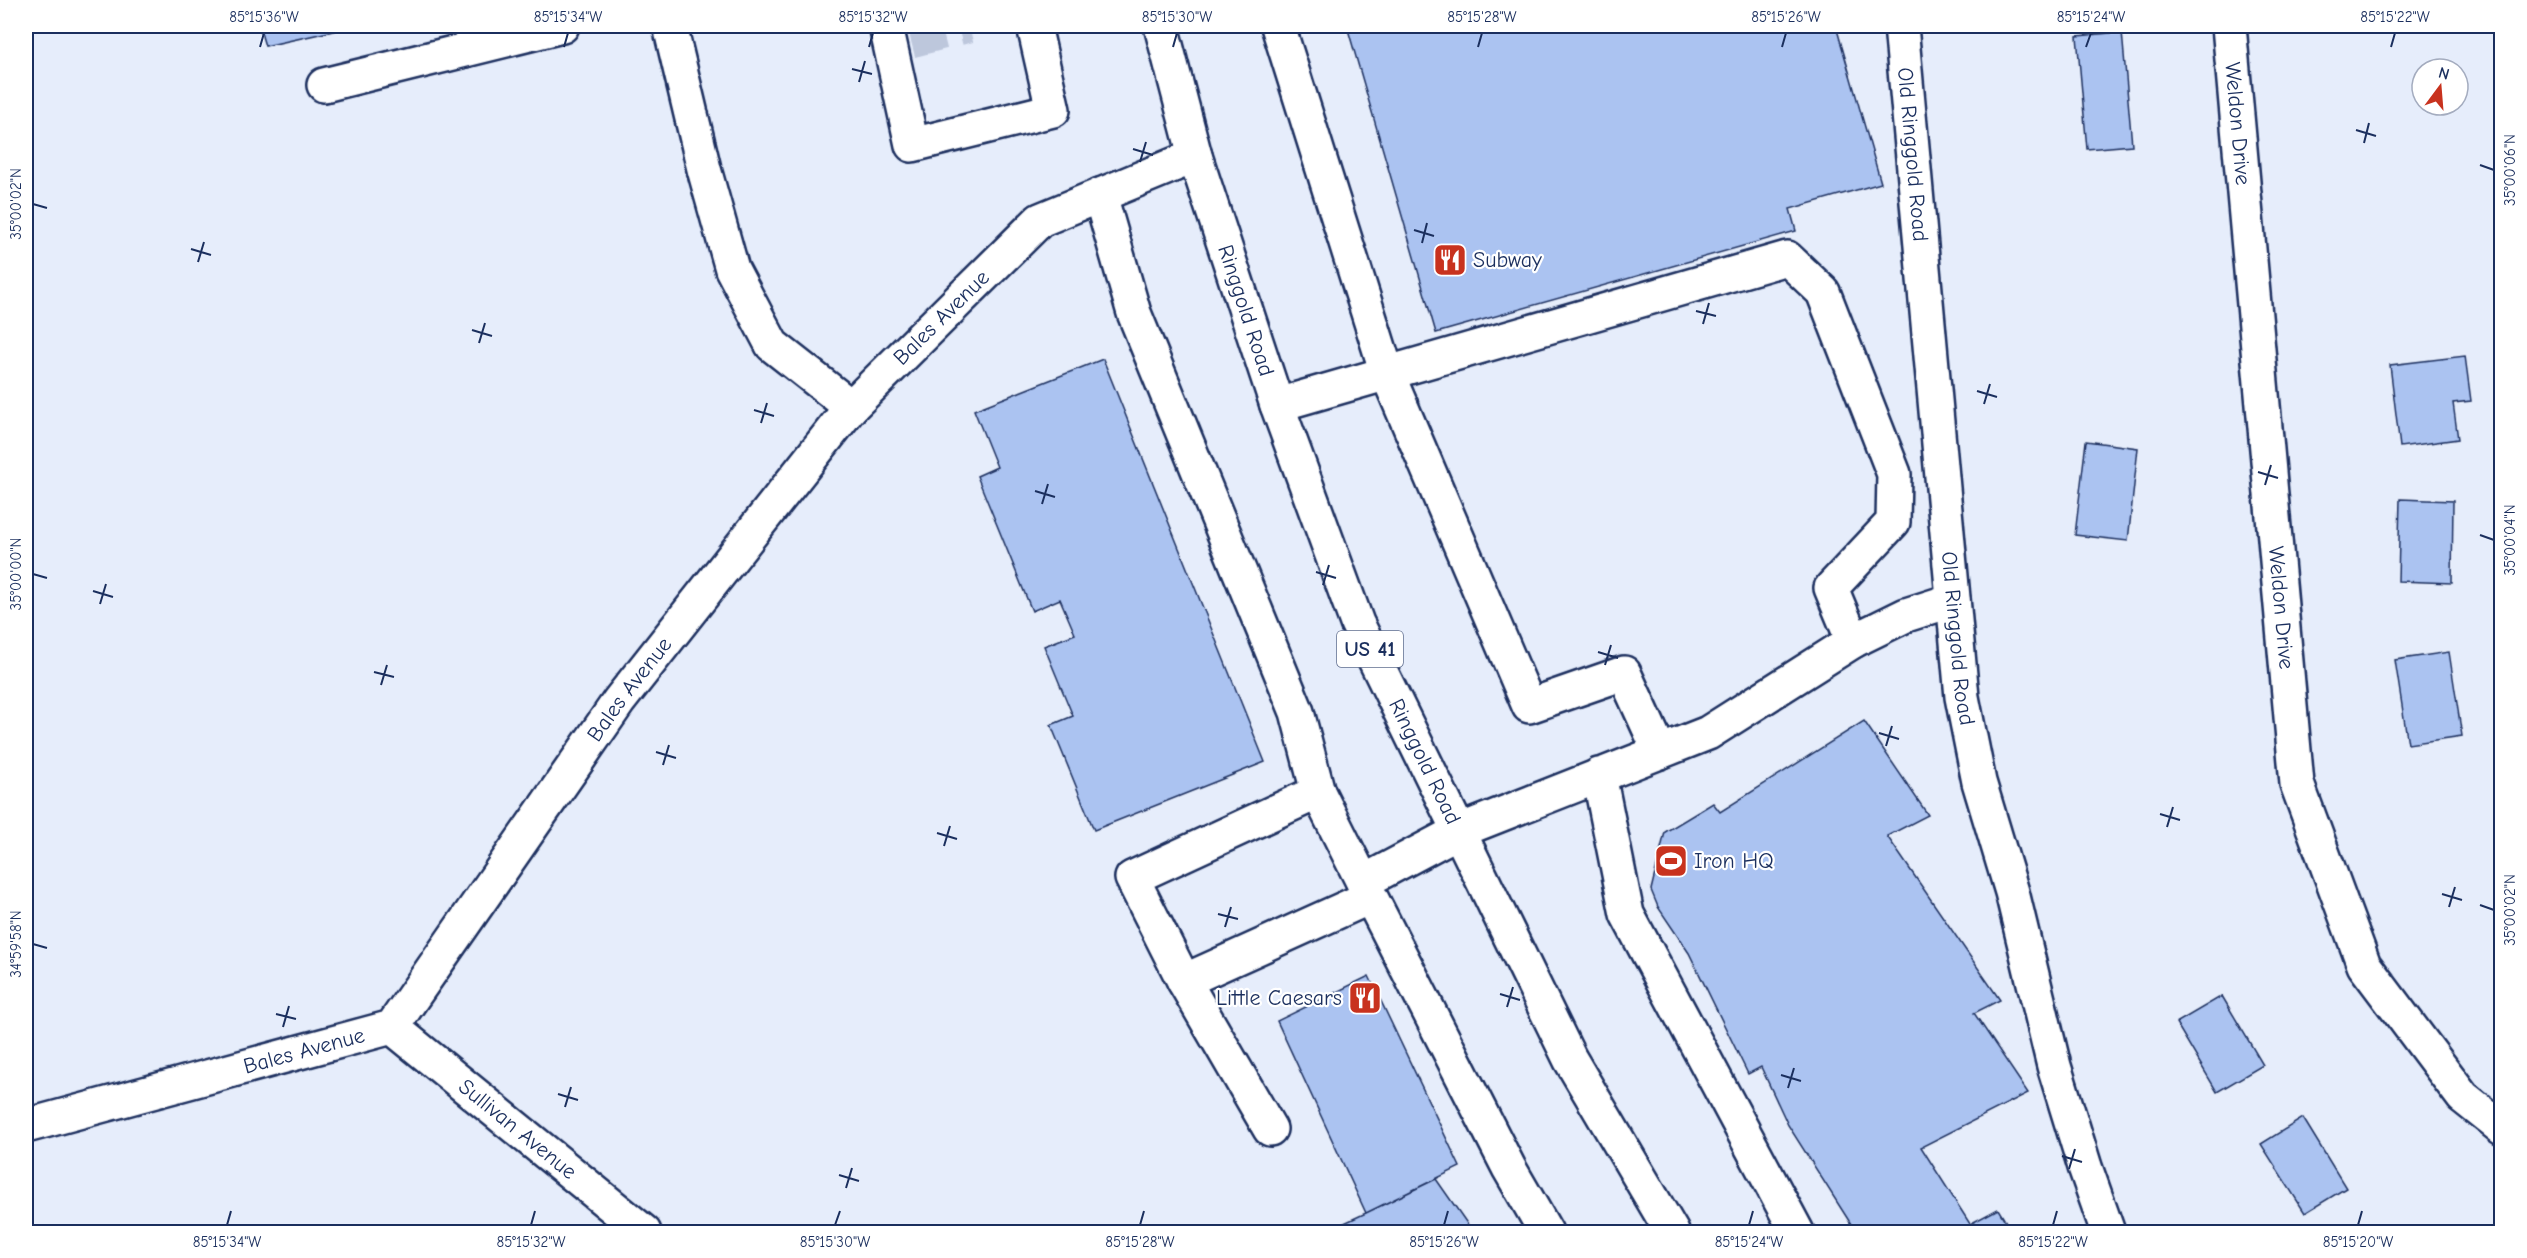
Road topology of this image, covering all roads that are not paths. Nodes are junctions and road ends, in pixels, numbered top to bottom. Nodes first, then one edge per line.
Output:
1 (562, 26) edge
2 (670, 26) edge
3 (1034, 26) edge
4 (1161, 26) edge
5 (1278, 26) edge
6 (1901, 26) edge
7 (2229, 26) edge
8 (896, 38) edge
9 (324, 85) dead end
10 (1195, 156) junction
11 (1100, 195) junction
12 (1387, 373) junction
13 (1278, 405) junction
14 (850, 407) junction
15 (1953, 600) junction
16 (1853, 641) junction
17 (1660, 752) junction
18 (1599, 775) junction
19 (1318, 792) junction
20 (1459, 831) junction
21 (1367, 889) junction
22 (1184, 981) junction
23 (392, 1027) junction
24 (26, 1126) edge
25 (2502, 1128) edge
26 (1270, 1129) dead end
27 (644, 1233) edge
28 (1546, 1233) edge
29 (1672, 1233) edge
30 (1797, 1233) edge
31 (2108, 1233) edge

1 - 9 street
2 - 14 street
3 - 8 street
4 - 10 street, Ringgold Road / US 41
5 - 12 street
6 - 15 street, Old Ringgold Road
7 - 25 street, Weldon Drive
10 - 11 street, Bales Avenue
10 - 13 street, Ringgold Road / US 41
11 - 14 street, Bales Avenue
11 - 19 street
12 - 13 street
12 - 16 street
12 - 17 street
13 - 20 street, Ringgold Road / US 41
14 - 23 street, Bales Avenue
15 - 16 street
15 - 31 street, Old Ringgold Road
16 - 17 street
17 - 18 street
18 - 20 street
18 - 30 street
19 - 21 street
19 - 22 street
20 - 21 street
20 - 29 street, Ringgold Road / US 41
21 - 22 street
21 - 28 street
22 - 26 street
23 - 24 street, Bales Avenue
23 - 27 street, Sullivan Avenue

